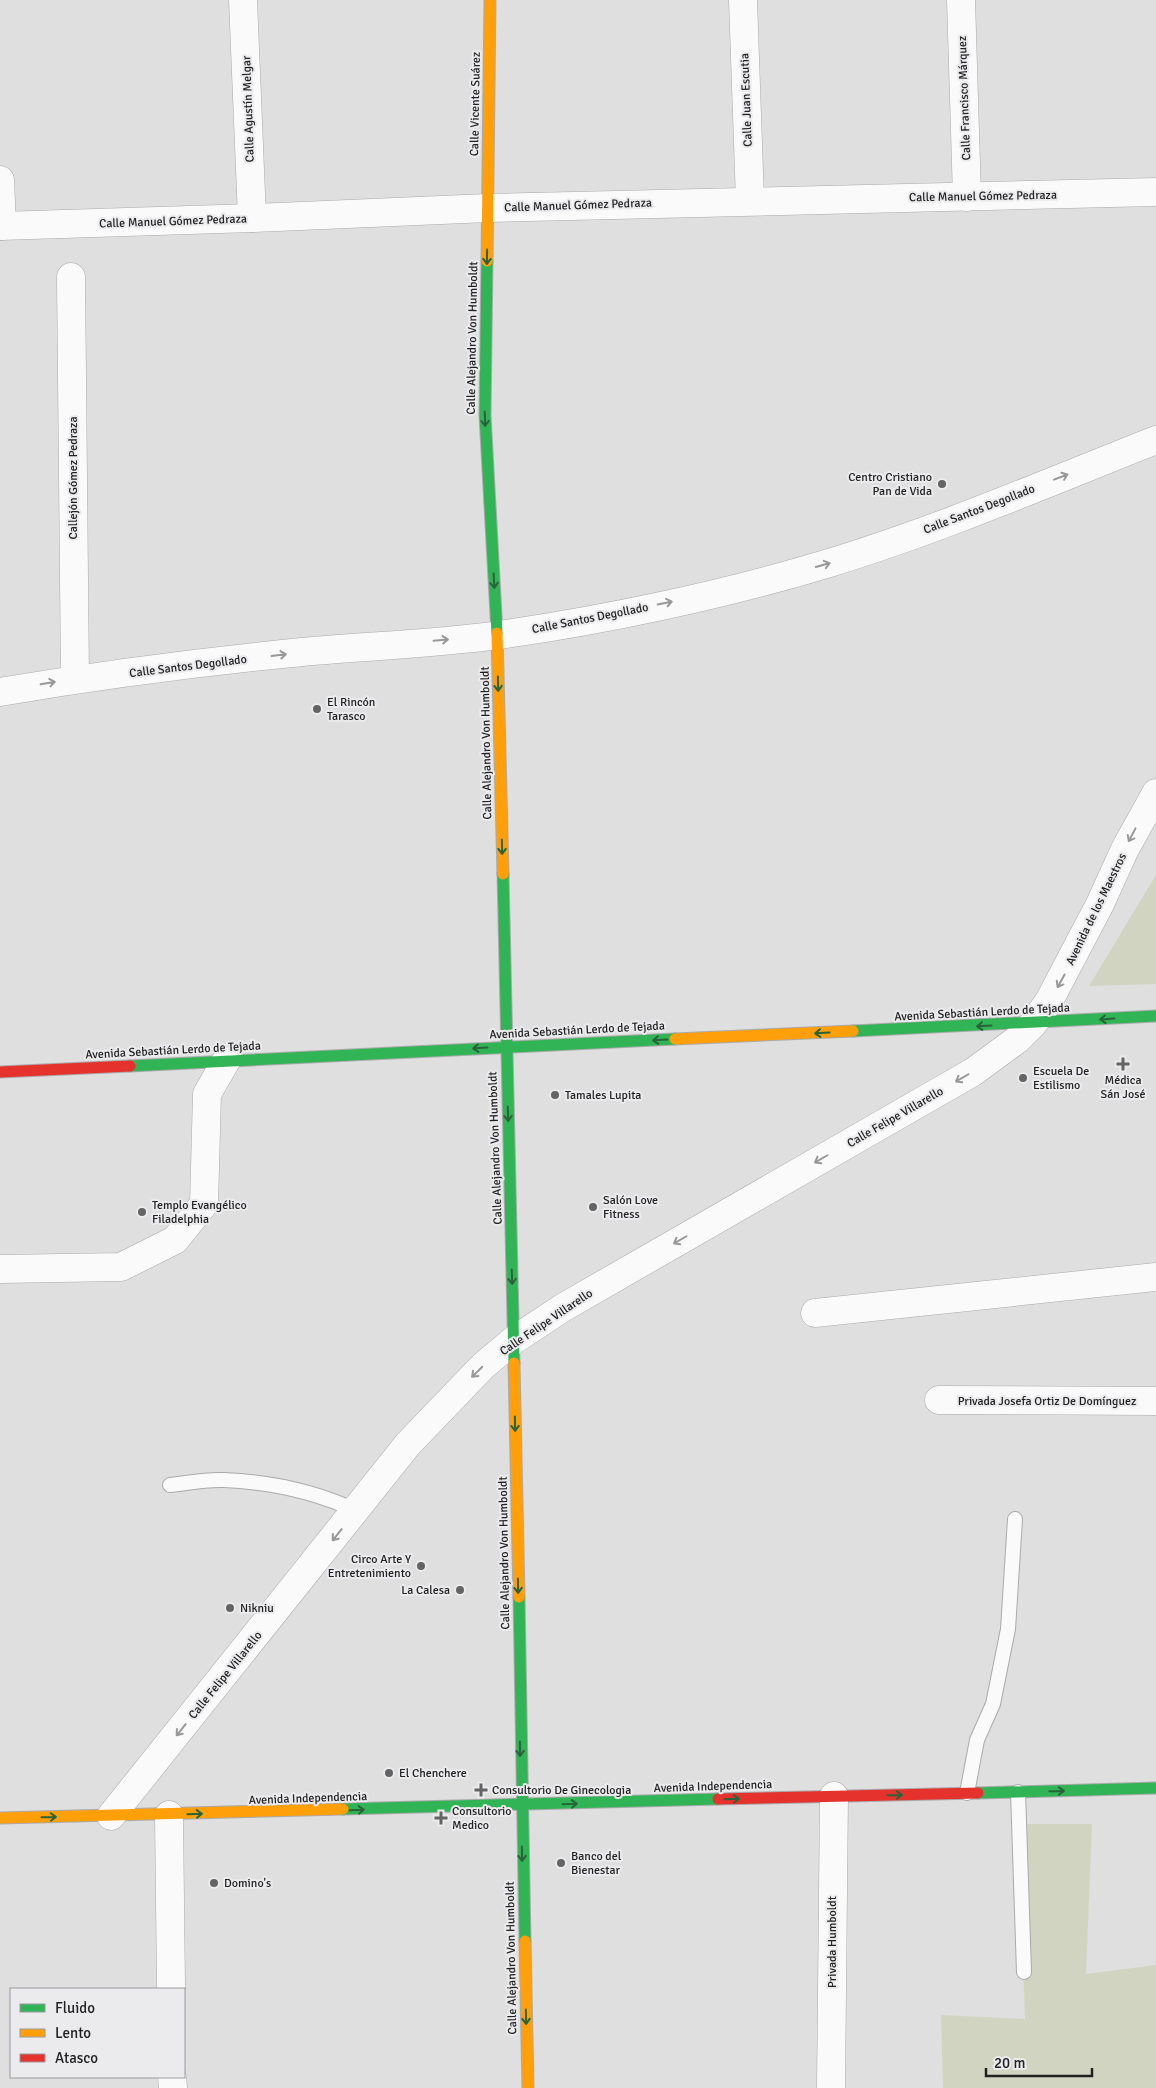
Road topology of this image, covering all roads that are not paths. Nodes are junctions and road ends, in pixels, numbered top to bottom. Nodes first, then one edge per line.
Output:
1 (243, 0) edge
2 (490, 0) edge
3 (743, 0) edge
4 (961, 0) edge
5 (0, 180) edge
6 (1156, 192) edge
7 (967, 197) junction
8 (750, 201) junction
9 (488, 208) junction
10 (252, 218) junction
11 (1, 226) edge
12 (71, 277) dead end
13 (1156, 440) edge
14 (497, 635) junction
15 (75, 679) junction
16 (0, 692) edge
17 (1156, 793) edge
18 (1156, 1016) edge
19 (1033, 1024) junction
20 (506, 1047) junction
21 (226, 1061) junction
22 (0, 1072) edge
23 (0, 1269) edge
24 (1156, 1277) edge
25 (814, 1313) dead end
26 (514, 1340) junction
27 (939, 1400) dead end
28 (1156, 1401) edge
29 (170, 1485) dead end
30 (357, 1510) junction
31 (1015, 1519) dead end
32 (1156, 1788) edge
33 (1018, 1792) junction
34 (967, 1793) junction
35 (834, 1796) junction
36 (521, 1805) junction
37 (169, 1815) junction
38 (111, 1816) junction
39 (0, 1818) edge
40 (1024, 1972) dead end
41 (171, 1988) edge
42 (528, 2088) edge
43 (831, 2088) edge

1 - 10 street, Calle Agustín Melgar
2 - 9 main road, Calle Vicente Suárez
3 - 8 street, Calle Juan Escutia
4 - 7 street, Calle Francisco Márquez
5 - 11 street
6 - 7 street, Calle Manuel Gómez Pedraza
7 - 8 street, Calle Manuel Gómez Pedraza
8 - 9 street, Calle Manuel Gómez Pedraza
9 - 10 street, Calle Manuel Gómez Pedraza
9 -> 14 main road, Calle Alejandro Von Humboldt
10 - 11 street, Calle Manuel Gómez Pedraza
12 - 15 street, Callejón Gómez Pedraza
14 -> 13 street, Calle Santos Degollado
15 -> 14 street, Calle Santos Degollado
14 -> 20 main road, Calle Alejandro Von Humboldt
16 -> 15 street, Calle Santos Degollado
17 -> 19 street, Avenida de los Maestros
18 -> 19 main road, Avenida Sebastián Lerdo de Tejada
19 -> 20 main road, Avenida Sebastián Lerdo de Tejada
19 -> 26 street, Calle Felipe Villarello
20 -> 21 main road, Avenida Sebastián Lerdo de Tejada
20 -> 26 main road, Calle Alejandro Von Humboldt
21 - 22 main road, Avenida Sebastián Lerdo de Tejada
21 - 23 street
24 - 25 street
26 -> 30 street, Calle Felipe Villarello
26 -> 36 main road, Calle Alejandro Von Humboldt
27 - 28 street, Privada Josefa Ortiz De Domínguez
29 - 30 lane
30 -> 38 street, Calle Felipe Villarello
31 - 34 lane
33 -> 32 main road, Avenida Independencia
33 - 34 main road, Avenida Independencia
33 - 40 lane
35 -> 34 main road, Avenida Independencia
36 -> 35 main road, Avenida Independencia
35 - 43 street, Privada Humboldt
37 -> 36 main road, Avenida Independencia
36 -> 42 main road, Calle Alejandro Von Humboldt
37 - 38 main road, Avenida Independencia
37 - 41 street
39 -> 38 main road, Avenida Independencia

